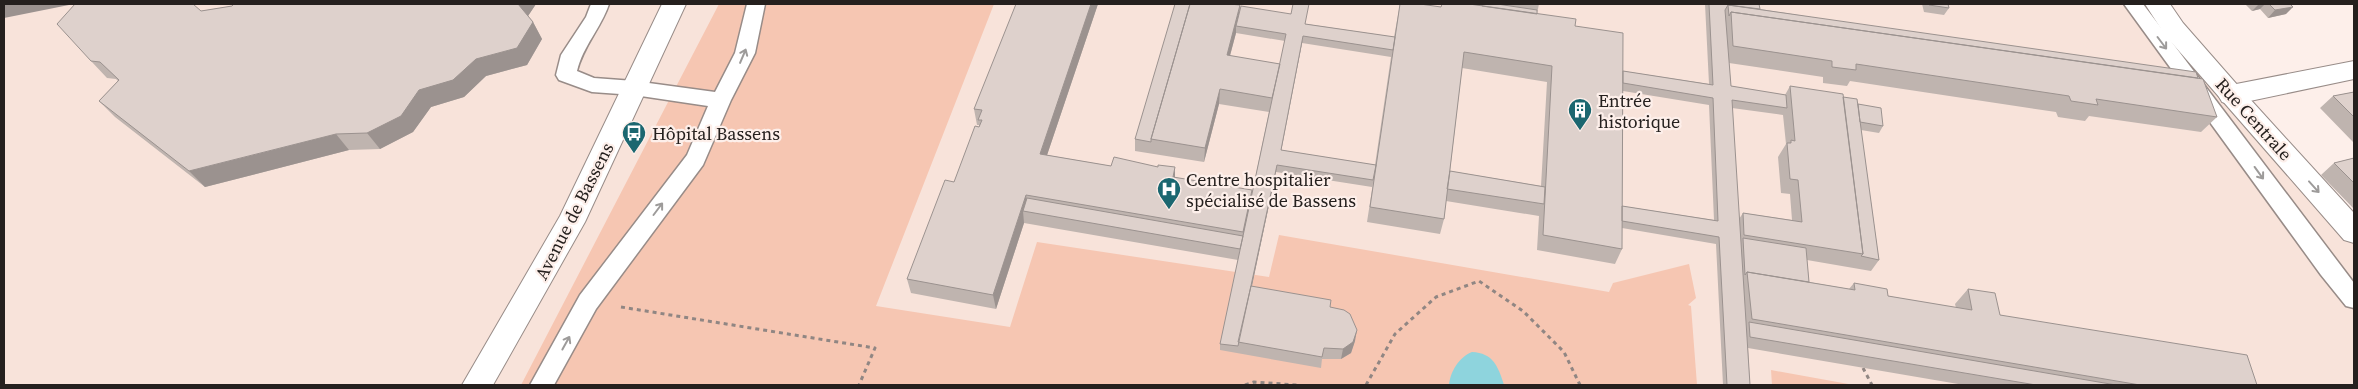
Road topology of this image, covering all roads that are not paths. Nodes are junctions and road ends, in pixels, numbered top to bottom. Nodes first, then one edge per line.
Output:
1 (600, 4) edge
2 (674, 4) edge
3 (756, 4) edge
4 (2133, 4) edge
5 (2157, 4) edge
6 (2354, 70) edge
7 (634, 88) junction
8 (2231, 95) junction
9 (721, 100) junction
10 (2354, 232) edge
11 (2354, 299) edge
12 (478, 385) edge
13 (542, 385) edge

1 - 7 lane
2 - 7 main road, Avenue de Bassens
9 -> 3 lane
4 -> 11 lane
5 - 8 main road, Rue Centrale
6 - 8 main road
7 - 9 lane
7 - 12 main road, Avenue de Bassens
8 -> 10 main road, Rue Centrale
13 -> 9 lane

